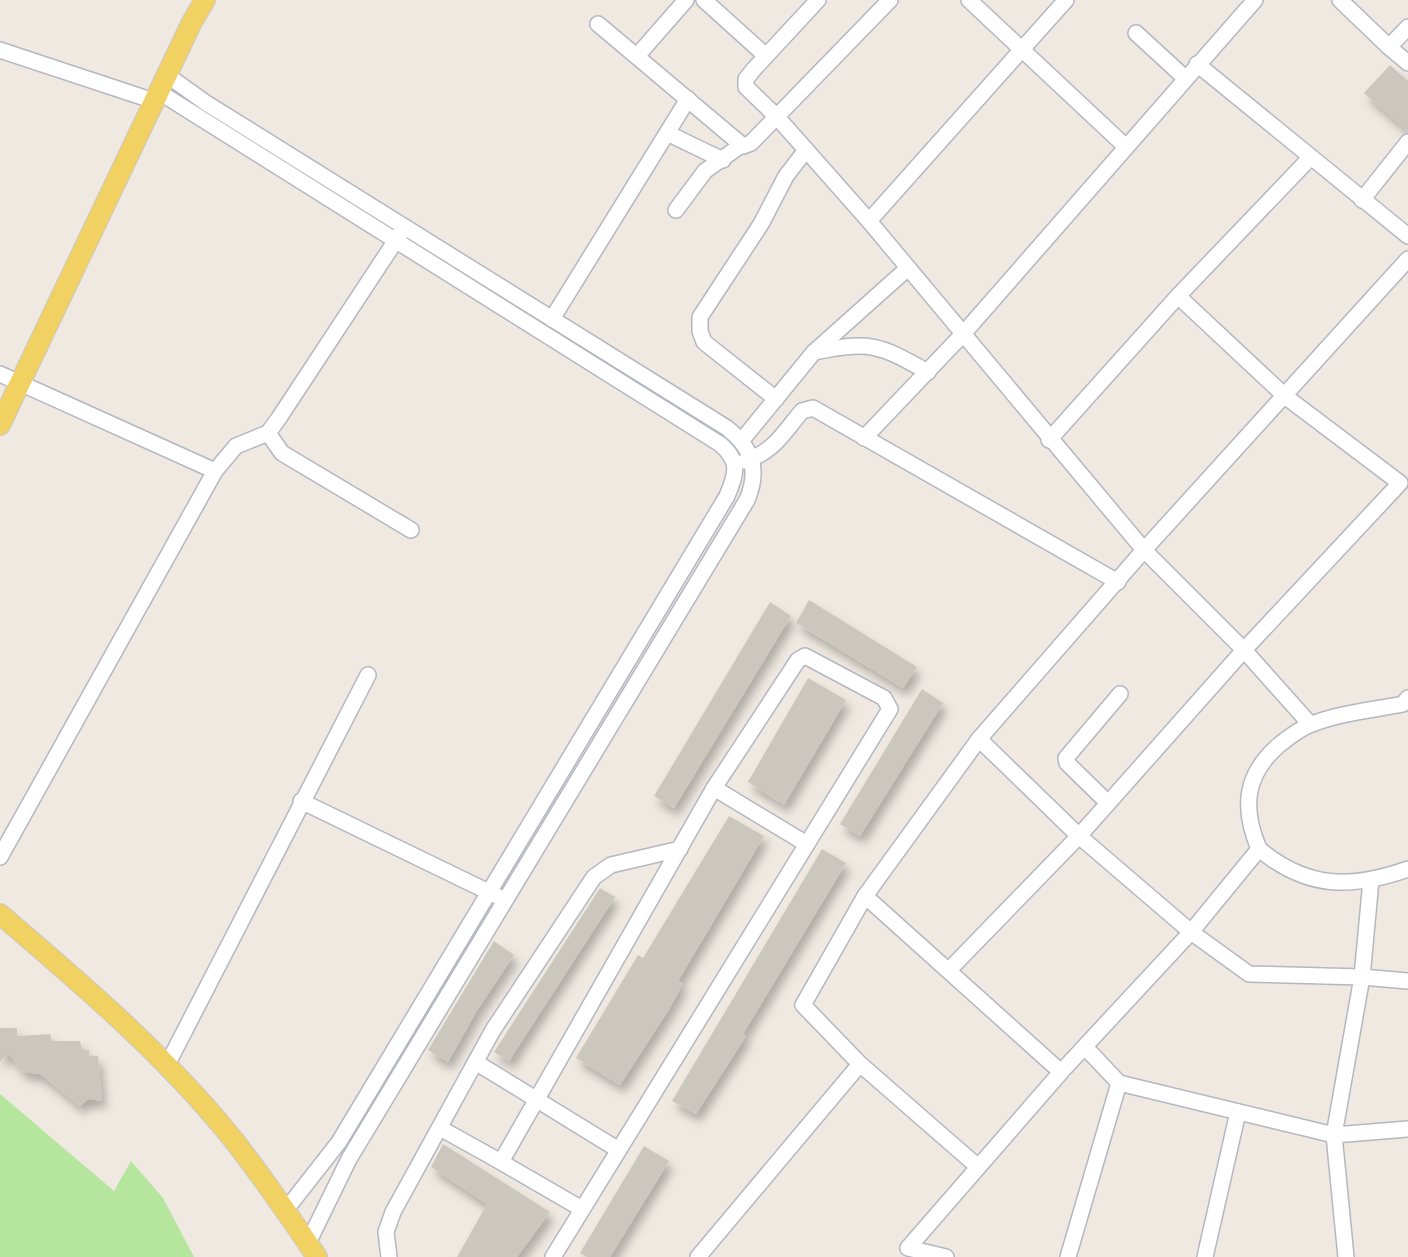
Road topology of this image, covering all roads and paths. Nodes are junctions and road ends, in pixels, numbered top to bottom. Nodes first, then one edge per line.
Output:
1 (206, 0) edge
2 (686, 0) edge
3 (704, 0) edge
4 (818, 0) edge
5 (890, 0) edge
6 (969, 0) edge
7 (1066, 0) edge
8 (1255, 0) edge
9 (1340, 0) edge
10 (598, 24) dead end
11 (1408, 27) edge
12 (1136, 33) dead end
13 (1390, 47) junction
14 (0, 50) edge
15 (1022, 50) junction
16 (637, 56) junction
17 (766, 56) junction
18 (1408, 63) edge
19 (1197, 64) junction
20 (1185, 78) junction
21 (160, 89) junction
22 (688, 99) junction
23 (777, 117) junction
24 (667, 134) junction
25 (1408, 142) edge
26 (740, 146) junction
27 (1125, 146) junction
28 (806, 150) junction
29 (1310, 158) junction
30 (723, 160) junction
31 (1362, 200) junction
32 (676, 210) dead end
33 (869, 221) junction
34 (401, 233) junction
35 (1408, 236) edge
36 (1408, 259) edge
37 (908, 268) junction
38 (1178, 296) junction
39 (544, 321) junction
40 (963, 334) junction
41 (814, 352) junction
42 (928, 372) junction
43 (0, 374) edge
44 (20, 384) junction
45 (1286, 397) junction
46 (776, 399) junction
47 (0, 425) edge
48 (268, 432) junction
49 (864, 438) junction
50 (742, 440) junction
51 (1049, 440) junction
52 (744, 461) junction
53 (215, 471) junction
54 (1405, 482) edge
55 (411, 530) dead end
56 (1144, 550) junction
57 (1118, 582) junction
58 (1244, 650) junction
59 (631, 673) junction
60 (368, 675) dead end
61 (1120, 694) dead end
62 (1406, 702) edge
63 (1310, 724) junction
64 (980, 739) junction
65 (714, 788) junction
66 (301, 801) junction
67 (1108, 803) junction
68 (1078, 836) junction
69 (806, 843) junction
70 (680, 849) junction
71 (1259, 849) junction
72 (0, 856) edge
73 (1408, 869) edge
74 (1371, 880) junction
75 (492, 892) junction
76 (864, 896) junction
77 (507, 901) junction
78 (0, 914) edge
79 (1191, 932) junction
80 (949, 970) junction
81 (1362, 977) junction
82 (1408, 981) edge
83 (1085, 1047) junction
84 (477, 1063) junction
85 (860, 1064) junction
86 (166, 1066) junction
87 (1062, 1072) junction
88 (1119, 1084) junction
89 (538, 1098) junction
90 (1238, 1112) junction
91 (440, 1128) junction
92 (1408, 1129) edge
93 (1334, 1135) junction
94 (617, 1150) junction
95 (501, 1162) junction
96 (977, 1166) junction
97 (582, 1208) junction
98 (285, 1210) junction
99 (312, 1250) edge
100 (904, 1252) edge
101 (389, 1257) edge
102 (553, 1257) edge
103 (698, 1257) edge
104 (946, 1257) edge
105 (1068, 1257) edge
106 (1204, 1257) edge
107 (1346, 1257) edge

1 - 21 main road
2 - 16 street
3 - 17 street
4 - 17 street
5 - 23 street
6 - 15 street
7 - 15 street
8 - 19 street
9 - 13 street
10 - 16 street
11 - 13 street
12 - 20 street
13 - 18 street
14 - 21 street
15 - 27 street
15 - 33 street
16 - 22 street
17 - 23 street
19 - 20 street
19 - 29 street
20 - 27 street
21 - 34 street
21 - 44 main road
22 - 24 street
22 - 26 street
23 - 26 street
23 - 28 street
24 - 30 street
24 - 39 street
25 - 31 street
26 - 30 street
27 - 40 street
28 - 33 street
28 - 46 street
29 - 31 street
29 - 38 street
30 - 32 street
31 - 35 street
33 - 37 street
34 - 39 street
34 - 48 street
36 - 45 street
37 - 40 street
37 - 41 street
38 - 45 street
38 - 51 street
39 - 50 street
39 - 52 street
40 - 42 street
40 - 51 street
41 - 42 street
41 - 46 street
42 - 49 street
43 - 44 street
44 - 47 main road
44 - 53 street
45 - 54 street
45 - 56 street
46 - 50 street
48 - 53 street
48 - 55 street
49 - 52 street
49 - 57 street
50 - 52 street
51 - 56 street
52 - 59 street
53 - 72 street
54 - 58 street
56 - 57 street
56 - 58 street
57 - 64 street
58 - 63 street
58 - 67 street
59 - 75 street
59 - 77 street
60 - 66 street
61 - 67 street
62 - 63 street
63 - 71 street
64 - 68 street
64 - 76 street
65 - 69 street
65 - 69 street
65 - 70 street
66 - 75 street
66 - 86 street
67 - 68 street
68 - 79 street
68 - 80 street
69 - 94 street
70 - 84 street
70 - 89 street
71 - 74 street
71 - 79 street
73 - 74 street
74 - 81 street
75 - 77 street
75 - 98 street
76 - 80 street
76 - 85 street
77 - 99 street
78 - 86 main road
79 - 81 street
79 - 83 street
80 - 87 street
81 - 82 street
81 - 93 street
83 - 87 street
83 - 88 street
84 - 89 street
84 - 91 street
85 - 96 street
85 - 103 street
86 - 98 main road
87 - 96 street
88 - 90 street
88 - 105 street
89 - 94 street
89 - 95 street
90 - 93 street
90 - 106 street
91 - 95 street
91 - 101 street
92 - 93 street
93 - 107 street
94 - 97 street
95 - 97 street
96 - 100 street
97 - 102 street
98 - 99 main road
100 - 104 street

